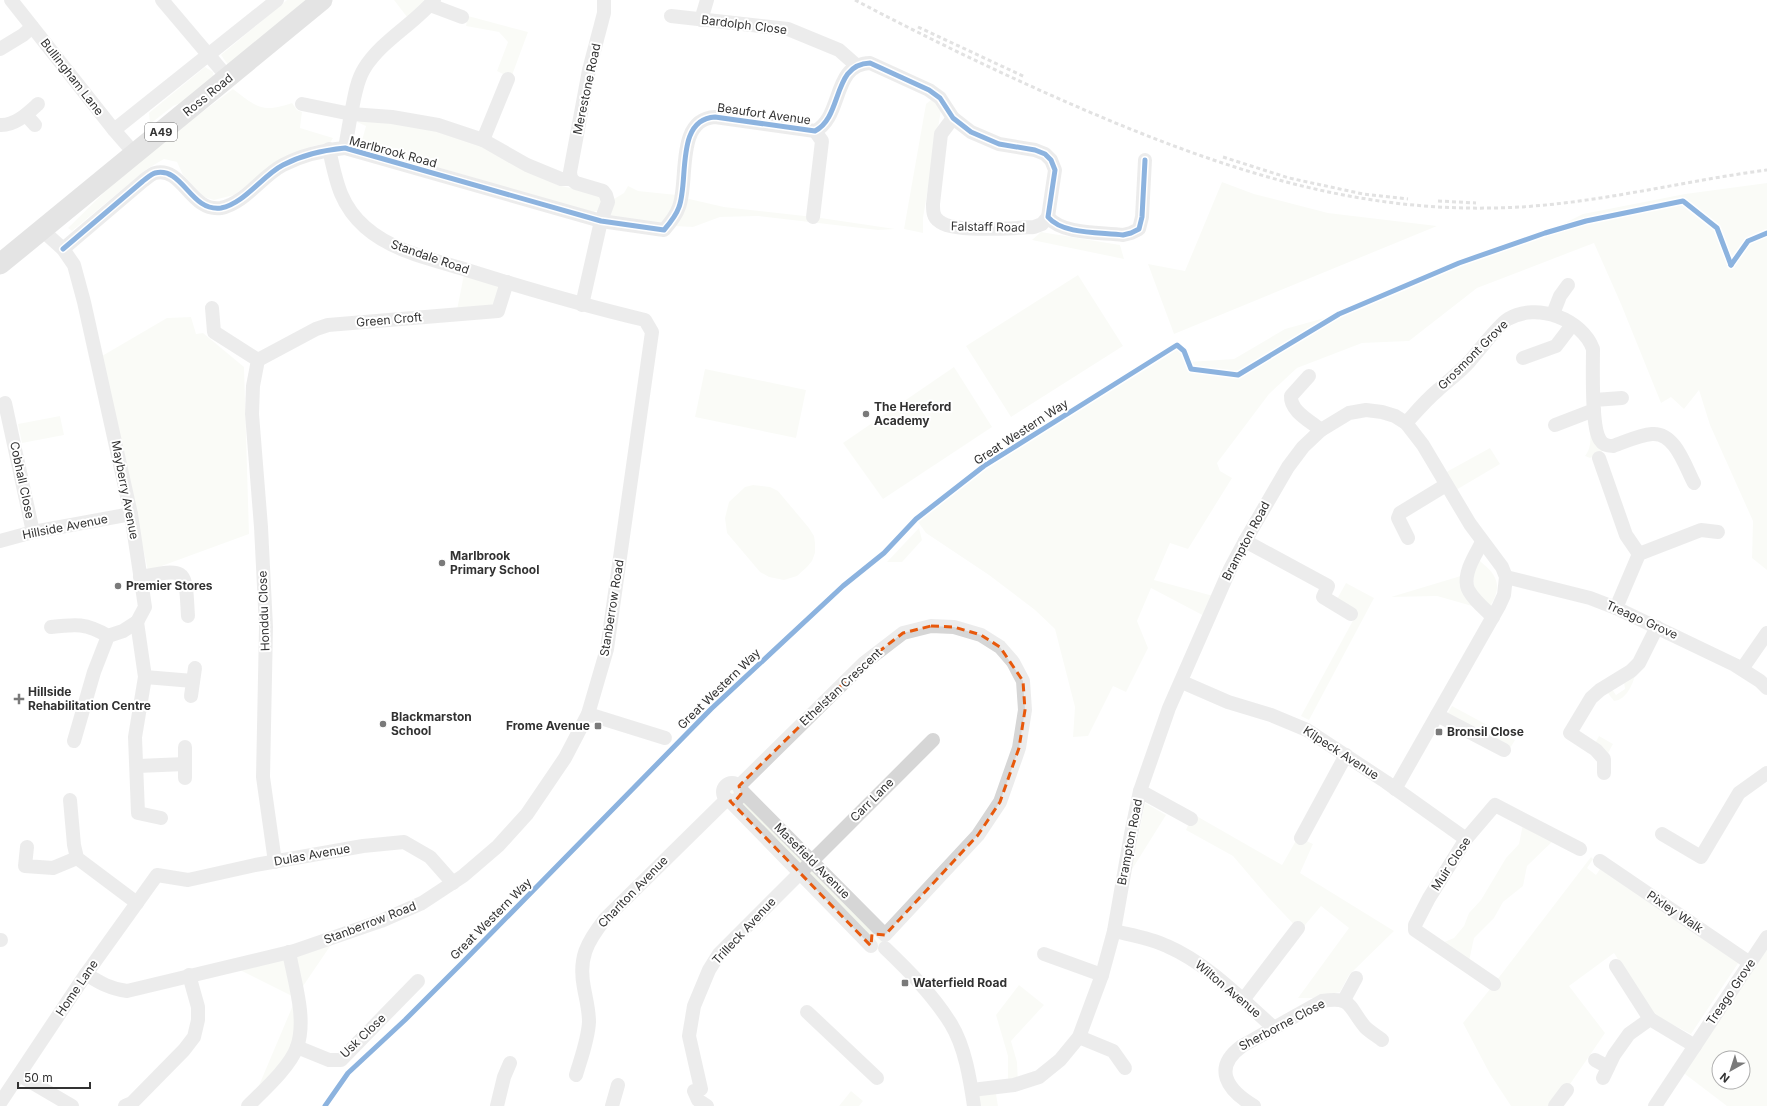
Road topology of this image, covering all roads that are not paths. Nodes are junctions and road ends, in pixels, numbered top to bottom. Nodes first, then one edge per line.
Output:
1 (11, 0) edge
2 (162, 0) edge
3 (277, 0) edge
4 (322, 0) edge
5 (604, 0) edge
6 (707, 0) edge
7 (432, 3) edge
8 (671, 16) dead end
9 (462, 17) dead end
10 (701, 20) junction
11 (32, 27) junction
12 (0, 49) edge
13 (209, 55) junction
14 (856, 65) junction
15 (228, 78) junction
16 (508, 79) dead end
17 (38, 104) dead end
18 (302, 104) dead end
19 (351, 114) junction
20 (953, 118) junction
21 (0, 125) edge
22 (114, 130) junction
23 (815, 131) junction
24 (483, 140) junction
25 (345, 148) junction
26 (329, 149) junction
27 (134, 153) junction
28 (1145, 160) dead end
29 (571, 179) junction
30 (813, 217) dead end
31 (1048, 217) junction
32 (601, 221) junction
33 (42, 230) junction
34 (63, 249) junction
35 (0, 264) edge
36 (507, 282) junction
37 (1568, 285) dead end
38 (582, 305) junction
39 (212, 308) dead end
40 (1553, 314) junction
41 (1572, 325) junction
42 (1523, 358) dead end
43 (258, 360) junction
44 (1309, 376) dead end
45 (1622, 398) dead end
46 (1594, 405) junction
47 (3, 406) edge
48 (1406, 423) junction
49 (1555, 425) dead end
50 (1321, 430) junction
51 (1599, 458) dead end
52 (1694, 483) dead end
53 (1446, 485) junction
54 (131, 514) junction
55 (33, 532) junction
56 (1718, 532) dead end
57 (1408, 538) dead end
58 (1244, 540) junction
59 (0, 541) edge
60 (1482, 542) junction
61 (1639, 554) junction
62 (140, 576) junction
63 (1506, 577) junction
64 (1616, 608) junction
65 (1351, 614) dead end
66 (188, 616) dead end
67 (1493, 617) junction
68 (137, 622) junction
69 (51, 627) dead end
70 (1657, 627) junction
71 (1767, 633) edge
72 (108, 636) junction
73 (1742, 669) junction
74 (145, 677) junction
75 (1182, 682) junction
76 (1767, 688) edge
77 (191, 696) dead end
78 (588, 714) junction
79 (1438, 715) junction
80 (664, 738) dead end
81 (933, 740) dead end
82 (74, 741) dead end
83 (185, 746) dead end
84 (1504, 750) dead end
85 (1346, 755) junction
86 (138, 766) junction
87 (1604, 773) dead end
88 (1767, 773) edge
89 (740, 788) junction
90 (1395, 789) junction
91 (1140, 791) junction
92 (70, 800) dead end
93 (728, 800) junction
94 (161, 818) dead end
95 (1191, 819) dead end
96 (1662, 834) dead end
97 (1300, 838) dead end
98 (1466, 839) junction
99 (27, 847) dead end
100 (1580, 849) dead end
101 (77, 858) junction
102 (811, 861) junction
103 (1600, 861) dead end
104 (275, 862) junction
105 (800, 873) junction
106 (157, 875) joint
107 (453, 883) junction
108 (137, 903) junction
109 (1298, 928) dead end
110 (1114, 931) junction
111 (1767, 937) edge
112 (884, 938) junction
113 (871, 946) joint
114 (289, 952) junction
115 (1044, 954) dead end
116 (1750, 963) junction
117 (1616, 966) dead end
118 (86, 974) junction
119 (189, 975) junction
120 (1102, 975) junction
121 (1356, 978) dead end
122 (418, 981) dead end
123 (1494, 984) dead end
124 (1243, 1000) junction
125 (1344, 1000) junction
126 (807, 1012) dead end
127 (1650, 1019) junction
128 (1273, 1027) junction
129 (1080, 1038) junction
130 (1382, 1040) dead end
131 (1695, 1046) junction
132 (297, 1047) junction
133 (1595, 1060) dead end
134 (510, 1063) dead end
135 (1125, 1068) dead end
136 (19, 1075) junction
137 (576, 1075) dead end
138 (877, 1078) dead end
139 (618, 1085) dead end
140 (972, 1090) junction
141 (1566, 1090) dead end
142 (0, 1103) edge
143 (72, 1106) edge
144 (125, 1106) edge
145 (248, 1106) edge
146 (497, 1106) edge
147 (612, 1106) edge
148 (707, 1106) edge
149 (974, 1106) edge
150 (1254, 1106) edge
151 (1556, 1106) edge
152 (1655, 1106) edge

1 - 11 street, Bullingham Lane
2 - 13 street
3 - 13 street
4 - 15 highway, Ross Road / A49
5 - 29 street, Merestone Road
6 - 10 street
7 - 9 street
7 - 19 street
8 - 10 street, Bardolph Close
10 - 14 street, Bardolph Close
11 - 12 street
11 - 22 street, Bullingham Lane
13 - 15 street
13 - 22 street
14 - 20 street
14 - 23 street, Beaufort Avenue
15 - 27 highway, Ross Road / A49
16 - 24 street
17 - 21 street
18 - 19 street
19 - 24 street
19 - 25 street, Marlbrook Road
20 - 31 street
20 - 31 street, Falstaff Road
22 - 27 street, Bullingham Lane
23 - 30 street
23 - 32 street, Beaufort Avenue
24 - 29 street
25 - 26 street, Marlbrook Road
25 - 32 street, Marlbrook Road
26 - 34 street, Marlbrook Road
26 - 36 street, Standale Road
27 - 33 highway, Ross Road / A49
28 - 31 street
29 - 32 street
32 - 38 street
33 - 34 street, Mayberry Avenue
33 - 35 highway, Ross Road / A49
34 - 54 street, Mayberry Avenue
36 - 38 street, Standale Road
36 - 43 street, Green Croft
37 - 40 street
38 - 78 street, Stanberrow Road
39 - 43 street
40 - 41 street, Grosmont Grove
40 - 48 street, Grosmont Grove
41 - 42 street
41 - 46 street, Grosmont Grove
43 - 104 street, Honddu Close
44 - 50 street
45 - 46 street
46 - 49 street
46 - 52 street, Grosmont Grove
47 - 55 street, Cobhall Close
48 - 50 street, Brampton Road
48 - 53 street, Brampton Road
50 - 58 street, Brampton Road
51 - 61 street
53 - 57 street
53 - 60 street, Brampton Road
54 - 55 street, Hillside Avenue
54 - 62 street, Mayberry Avenue
55 - 59 street, Hillside Avenue
56 - 61 street
58 - 65 street
58 - 75 street, Brampton Road
60 - 63 street, Brampton Road
60 - 67 street
61 - 64 street
62 - 66 street
62 - 68 street, Mayberry Avenue
63 - 64 street, Treago Grove
63 - 67 street
64 - 70 street, Treago Grove
67 - 79 street
68 - 72 street
68 - 74 street
69 - 72 street
70 - 73 street, Treago Grove
70 - 87 street
71 - 73 street
72 - 82 street
73 - 76 street, Treago Grove
74 - 77 street
74 - 86 street
75 - 85 street, Kilpeck Avenue
75 - 91 street, Brampton Road
78 - 80 street
78 - 107 street, Stanberrow Road
79 - 84 street
79 - 90 street
81 - 102 street, Carr Lane
83 - 86 street
85 - 90 street, Kilpeck Avenue
85 - 97 street
86 - 94 street
88 - 96 street
89 - 93 street, Ethelstan Crescent
89 - 102 street, Masefield Avenue
89 - 112 street, Ethelstan Crescent
90 - 98 street, Kilpeck Avenue
91 - 95 street
91 - 110 street, Brampton Road
92 - 101 street
93 - 105 street, Masefield Avenue
93 - 137 street, Charlton Avenue
98 - 100 street, Muir Close
98 - 123 street, Muir Close
99 - 101 street
101 - 108 street
102 - 105 street, Carr Lane
102 - 112 street, Masefield Avenue
103 - 116 street, Pixley Walk
104 - 106 street, Dulas Avenue
104 - 107 street, Dulas Avenue
105 - 113 street, Masefield Avenue
105 - 148 street, Trilleck Avenue
106 - 108 street, Home Lane
107 - 114 street, Stanberrow Road
108 - 118 street, Home Lane
109 - 124 street
110 - 120 street, Brampton Road
110 - 124 street, Wilton Avenue
111 - 116 street, Treago Grove
112 - 113 street, Ethelstan Crescent
112 - 140 street
114 - 119 street, Stanberrow Road
114 - 132 street
115 - 120 street
116 - 131 street, Treago Grove
117 - 127 street
118 - 119 street, Stanberrow Road
118 - 136 street, Home Lane
119 - 144 street
120 - 129 street, Brampton Road
121 - 125 street
122 - 132 street, Usk Close
124 - 128 street, Wilton Avenue
125 - 128 street, Sherborne Close
125 - 130 street
126 - 138 street
127 - 131 street
127 - 133 street
128 - 150 street, Sherborne Close
129 - 135 street
129 - 140 street, Brampton Road
131 - 152 street
132 - 145 street
134 - 146 street
136 - 142 street, Home Lane
136 - 143 street
139 - 147 street
140 - 149 street
141 - 151 street

